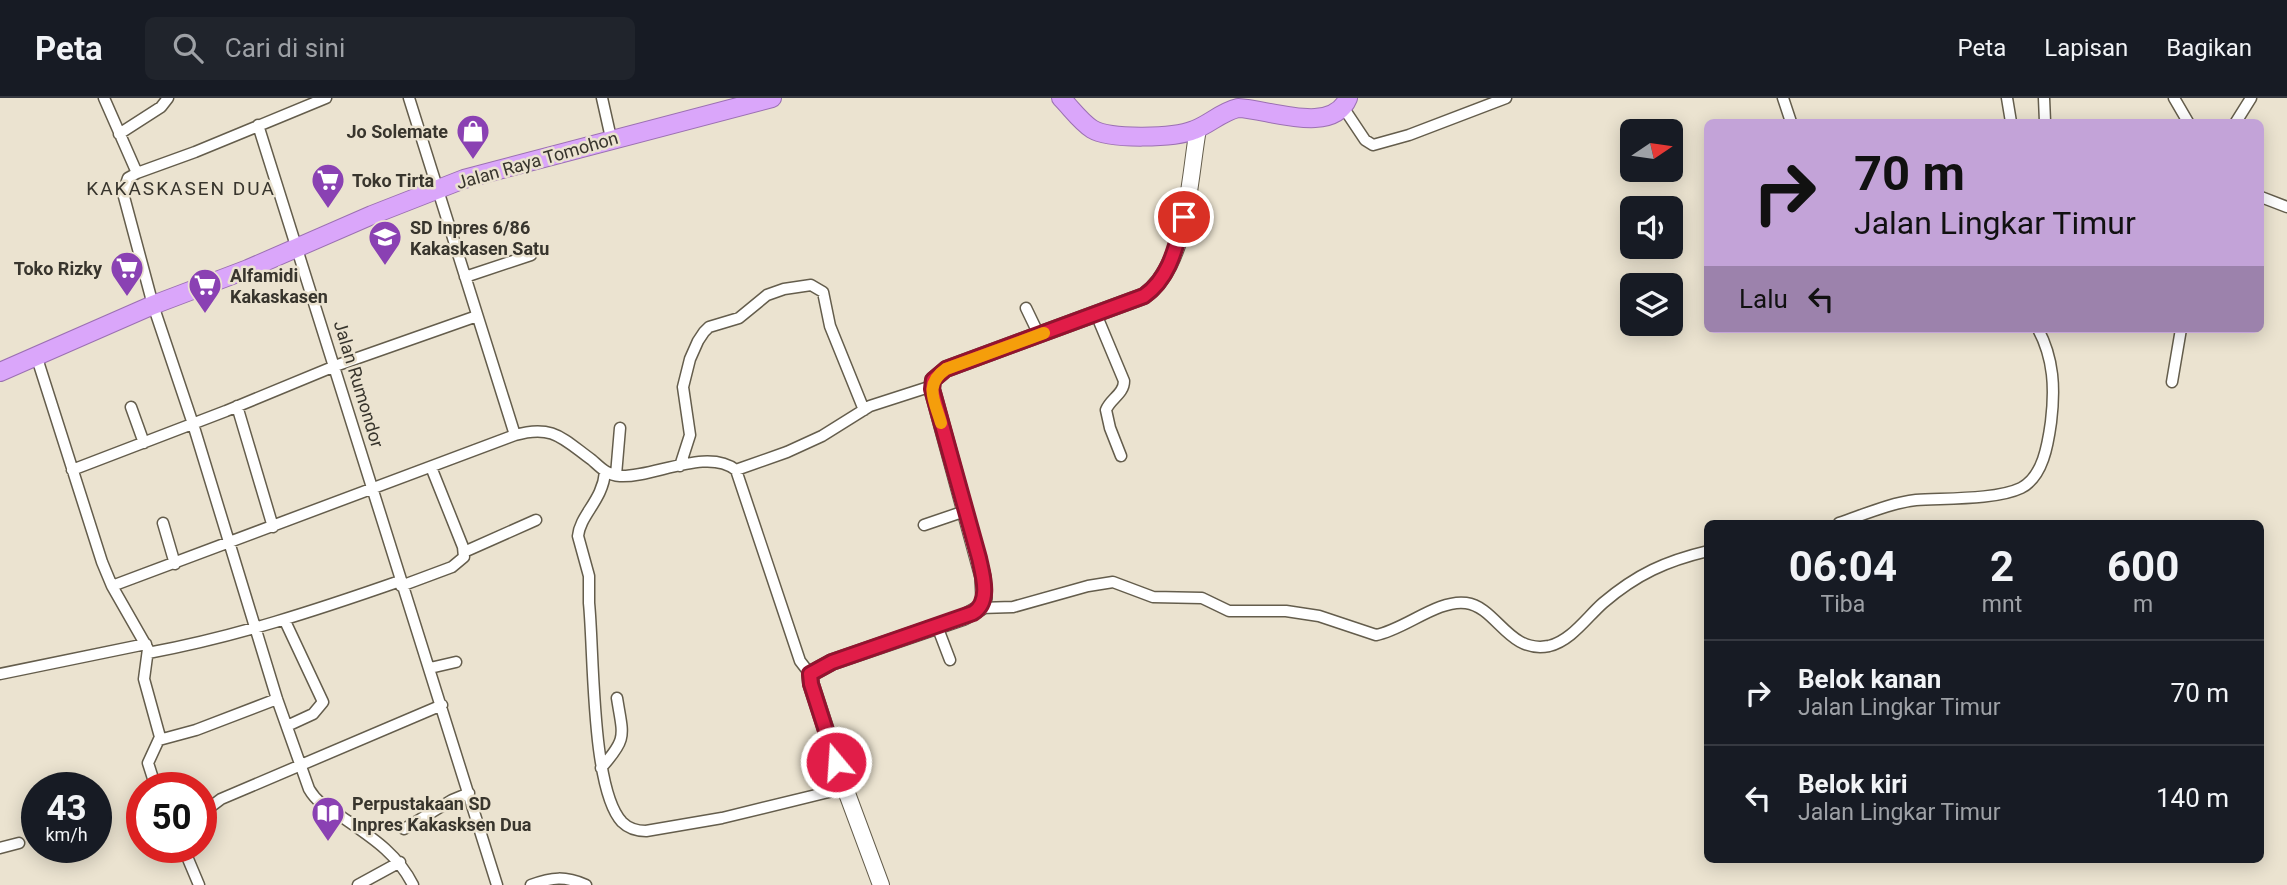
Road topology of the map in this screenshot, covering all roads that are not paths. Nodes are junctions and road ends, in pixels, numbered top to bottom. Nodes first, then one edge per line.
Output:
1 (104, 98) edge
2 (168, 98) edge
3 (409, 98) edge
4 (602, 98) edge
5 (772, 98) edge
6 (1061, 98) edge
7 (1506, 98) edge
8 (1783, 98) edge
9 (2007, 98) edge
10 (2044, 98) edge
11 (2174, 98) edge
12 (2251, 98) edge
13 (318, 100) edge
14 (1345, 103) edge
15 (1790, 119) edge
16 (2010, 119) edge
17 (2045, 119) edge
18 (2186, 119) edge
19 (2238, 119) edge
20 (258, 125) junction
21 (119, 134) junction
22 (611, 138) junction
23 (1196, 138) junction
24 (137, 173) junction
25 (439, 188) junction
26 (2264, 200) edge
27 (2287, 207) edge
28 (298, 247) junction
29 (531, 255) dead end
30 (465, 277) junction
31 (152, 305) junction
32 (1026, 308) dead end
33 (1096, 314) junction
34 (477, 316) junction
35 (2040, 333) edge
36 (2179, 333) edge
37 (1039, 335) junction
38 (36, 355) junction
39 (335, 366) junction
40 (0, 372) edge
41 (2172, 382) dead end
42 (932, 386) junction
43 (131, 407) dead end
44 (237, 407) junction
45 (864, 410) junction
46 (192, 424) junction
47 (620, 428) dead end
48 (515, 435) junction
49 (144, 443) junction
50 (1121, 456) dead end
51 (680, 466) junction
52 (431, 467) junction
53 (72, 470) junction
54 (736, 470) junction
55 (610, 474) junction
56 (372, 488) junction
57 (965, 511) junction
58 (536, 520) dead end
59 (1849, 520) edge
60 (163, 523) dead end
61 (924, 525) dead end
62 (273, 527) junction
63 (228, 544) junction
64 (464, 552) junction
65 (1704, 552) edge
66 (175, 564) junction
67 (400, 583) junction
68 (111, 586) junction
69 (980, 608) junction
70 (285, 621) junction
71 (937, 626) junction
72 (255, 629) junction
73 (147, 649) junction
74 (950, 660) dead end
75 (456, 662) dead end
76 (430, 668) junction
77 (0, 674) edge
78 (810, 674) junction
79 (617, 698) dead end
80 (277, 699) junction
81 (442, 705) junction
82 (286, 726) junction
83 (159, 740) junction
84 (301, 767) junction
85 (601, 768) junction
86 (151, 772) edge
87 (845, 788) junction
88 (469, 793) junction
89 (217, 802) edge
90 (404, 829) dead end
91 (19, 844) dead end
92 (0, 848) edge
93 (400, 862) junction
94 (190, 863) edge
95 (199, 885) edge
96 (358, 885) edge
97 (413, 885) edge
98 (497, 885) edge
99 (531, 885) edge
100 (586, 885) edge
101 (881, 885) edge

1 - 21 street
2 - 21 street
3 - 25 street
4 - 22 street
5 - 22 highway, Jalan Raya Tomohon
6 - 23 highway
7 - 14 street
8 - 15 street
9 - 16 street
10 - 17 street
11 - 18 street
12 - 19 street
13 - 20 street
14 - 23 highway
20 - 24 street
20 - 28 street, Jalan Rumondor
21 - 24 street
22 - 25 highway, Jalan Raya Tomohon
23 - 33 main road
24 - 31 street
25 - 28 highway, Jalan Raya Tomohon
25 - 30 street
26 - 27 street
28 - 31 highway, Jalan Raya Tomohon
28 - 39 street, Jalan Rumondor
29 - 30 street
30 - 34 street
31 - 38 highway, Jalan Raya Tomohon
31 - 46 street
32 - 37 street
33 - 37 main road
33 - 50 street
34 - 39 street
34 - 48 street
35 - 59 street
36 - 41 street
37 - 42 main road
38 - 40 highway, Jalan Raya Tomohon
38 - 53 street
39 - 44 street
39 - 56 street, Jalan Rumondor
42 - 45 street
42 - 57 main road
43 - 49 street
44 - 46 street
44 - 62 street
45 - 51 street
45 - 54 street
46 - 49 street
46 - 63 street
47 - 55 street
48 - 52 street
48 - 55 street
49 - 53 street
51 - 54 street
51 - 55 street
52 - 56 street
52 - 64 street
53 - 68 street
54 - 78 street
55 - 85 street
56 - 62 street
56 - 67 street, Jalan Rumondor
57 - 61 street
57 - 69 main road
58 - 64 street
60 - 66 street
62 - 63 street
63 - 66 street
63 - 72 street
64 - 67 street
65 - 69 street
66 - 68 street
67 - 70 street
67 - 76 street, Jalan Rumondor
68 - 73 street
69 - 71 main road
70 - 72 street
70 - 82 street
71 - 74 street
71 - 78 main road
72 - 73 street
72 - 80 street
73 - 77 street
73 - 83 street
75 - 76 street
76 - 81 street, Jalan Rumondor
78 - 87 main road
79 - 85 street
80 - 82 street
80 - 83 street
81 - 84 street
81 - 88 street, Jalan Rumondor
82 - 84 street
83 - 86 street
84 - 89 street
84 - 93 street
85 - 87 street
87 - 101 main road
88 - 90 street
88 - 98 street, Jalan Rumondor
91 - 92 street
93 - 96 street
93 - 97 street
94 - 95 street
99 - 100 street

